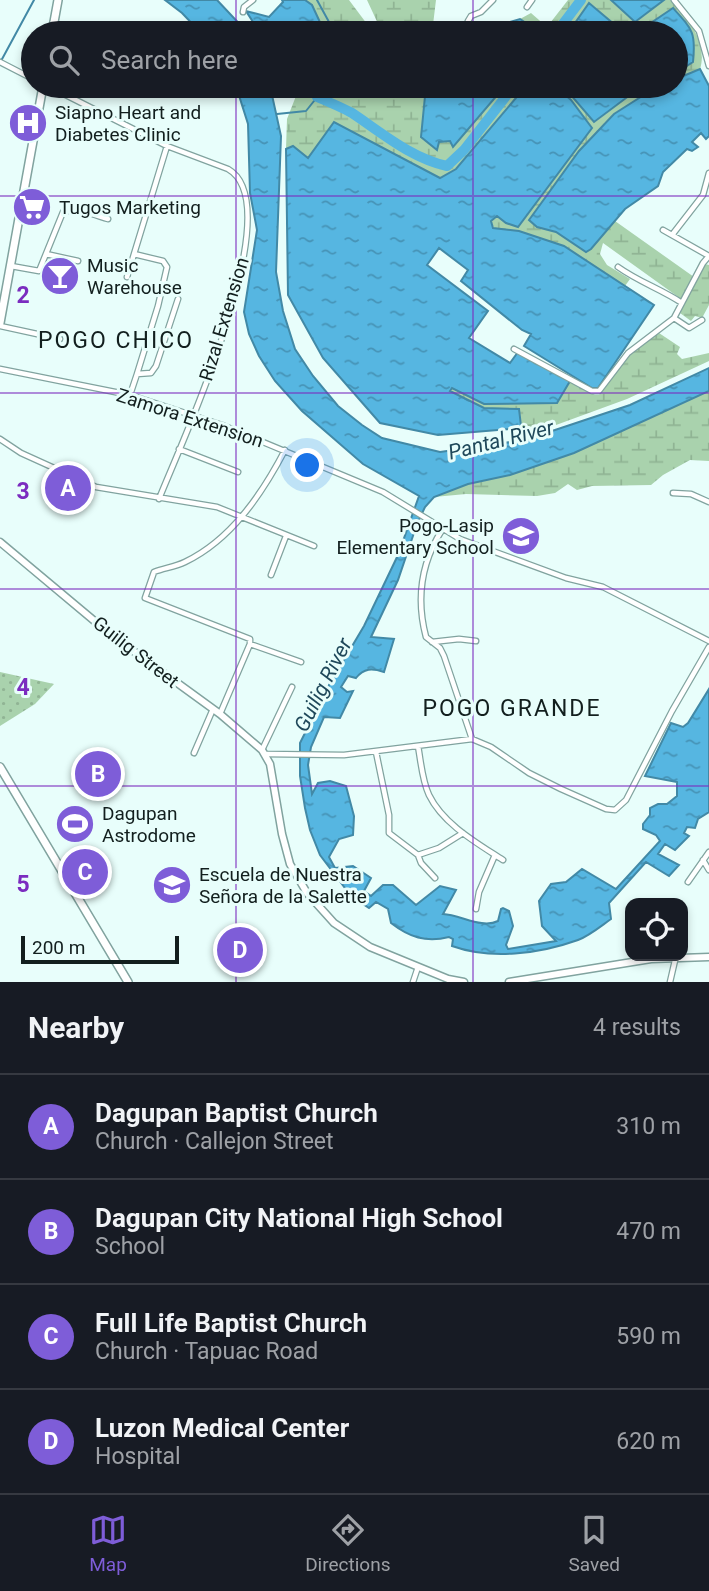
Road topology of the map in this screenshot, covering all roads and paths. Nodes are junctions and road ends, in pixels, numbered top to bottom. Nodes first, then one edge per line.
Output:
1 (58, 0) edge
2 (253, 0) edge
3 (493, 0) edge
4 (533, 0) edge
5 (674, 0) edge
6 (527, 7) dead end
7 (243, 12) dead end
8 (54, 21) edge
9 (468, 21) dead end
10 (2, 63) edge
11 (709, 66) edge
12 (21, 73) edge
13 (43, 98) edge
14 (69, 98) edge
15 (167, 146) junction
16 (709, 173) edge
17 (108, 219) dead end
18 (663, 230) dead end
19 (672, 235) junction
20 (46, 254) junction
21 (134, 254) junction
22 (709, 256) edge
23 (78, 261) dead end
24 (11, 266) junction
25 (618, 267) dead end
26 (127, 277) dead end
27 (4, 286) edge
28 (178, 299) dead end
29 (682, 303) junction
30 (674, 318) junction
31 (702, 320) dead end
32 (0, 324) edge
33 (60, 339) dead end
34 (514, 349) dead end
35 (0, 369) edge
36 (137, 374) junction
37 (131, 395) junction
38 (192, 415) junction
39 (0, 439) edge
40 (178, 449) junction
41 (285, 450) junction
42 (238, 472) dead end
43 (673, 493) dead end
44 (159, 499) junction
45 (709, 502) edge
46 (242, 516) junction
47 (442, 530) junction
48 (286, 536) junction
49 (0, 542) edge
50 (314, 546) dead end
51 (271, 575) dead end
52 (476, 641) dead end
53 (709, 641) edge
54 (432, 642) junction
55 (250, 644) junction
56 (709, 648) edge
57 (301, 662) dead end
58 (292, 687) dead end
59 (216, 712) junction
60 (472, 738) junction
61 (418, 746) junction
62 (264, 752) junction
63 (376, 752) junction
64 (194, 753) dead end
65 (0, 766) edge
66 (463, 833) junction
67 (709, 852) edge
68 (418, 855) junction
69 (495, 855) junction
70 (503, 860) dead end
71 (703, 860) junction
72 (709, 870) edge
73 (435, 878) dead end
74 (688, 882) dead end
75 (476, 909) dead end
76 (688, 956) edge
77 (709, 957) edge
78 (646, 961) edge
79 (675, 961) edge
80 (418, 967) junction
81 (539, 979) edge
82 (128, 982) edge
83 (413, 982) edge
84 (464, 982) edge
85 (509, 982) edge
86 (670, 982) edge

1 - 8 main road
2 - 7 street
3 - 9 street
4 - 6 street
5 - 11 street
10 - 12 street
13 - 24 main road
14 - 15 street, Rizal Extension
15 - 21 street
15 - 38 street, Rizal Extension
16 - 19 street
17 - 20 street
18 - 19 street
19 - 22 street
20 - 23 street
20 - 24 street
21 - 26 street
21 - 36 street
22 - 29 street
24 - 27 main road
25 - 29 street
27 - 32 main road
28 - 36 street
29 - 30 street
30 - 31 street
30 - 34 street
32 - 33 street
35 - 37 street, Zamora Extension
36 - 37 street
37 - 38 street, Zamora Extension
38 - 40 street, Rizal Extension
38 - 41 street, Zamora Extension
39 - 44 street
40 - 42 street
40 - 44 street, Rizal Extension
41 - 46 street
41 - 47 street, Zamora Extension
43 - 45 street
44 - 46 street
46 - 48 street
46 - 55 street
47 - 53 street, Zamora Extension
47 - 54 street
48 - 50 street
48 - 51 street
49 - 59 street, Guilig Street
52 - 54 street
54 - 60 street
55 - 57 street
55 - 59 street
56 - 60 street
58 - 62 street
59 - 62 street, Guilig Street
59 - 64 street
60 - 61 street
61 - 63 street
61 - 66 street
62 - 63 street
62 - 80 street, Guilig Street
63 - 68 street
65 - 82 main road
66 - 68 street
66 - 69 street
67 - 71 street
68 - 73 street
69 - 70 street
69 - 75 street
71 - 72 street
71 - 74 street
76 - 77 street
78 - 81 street
79 - 86 street
80 - 83 street
80 - 84 street, Guilig Street
81 - 85 street

